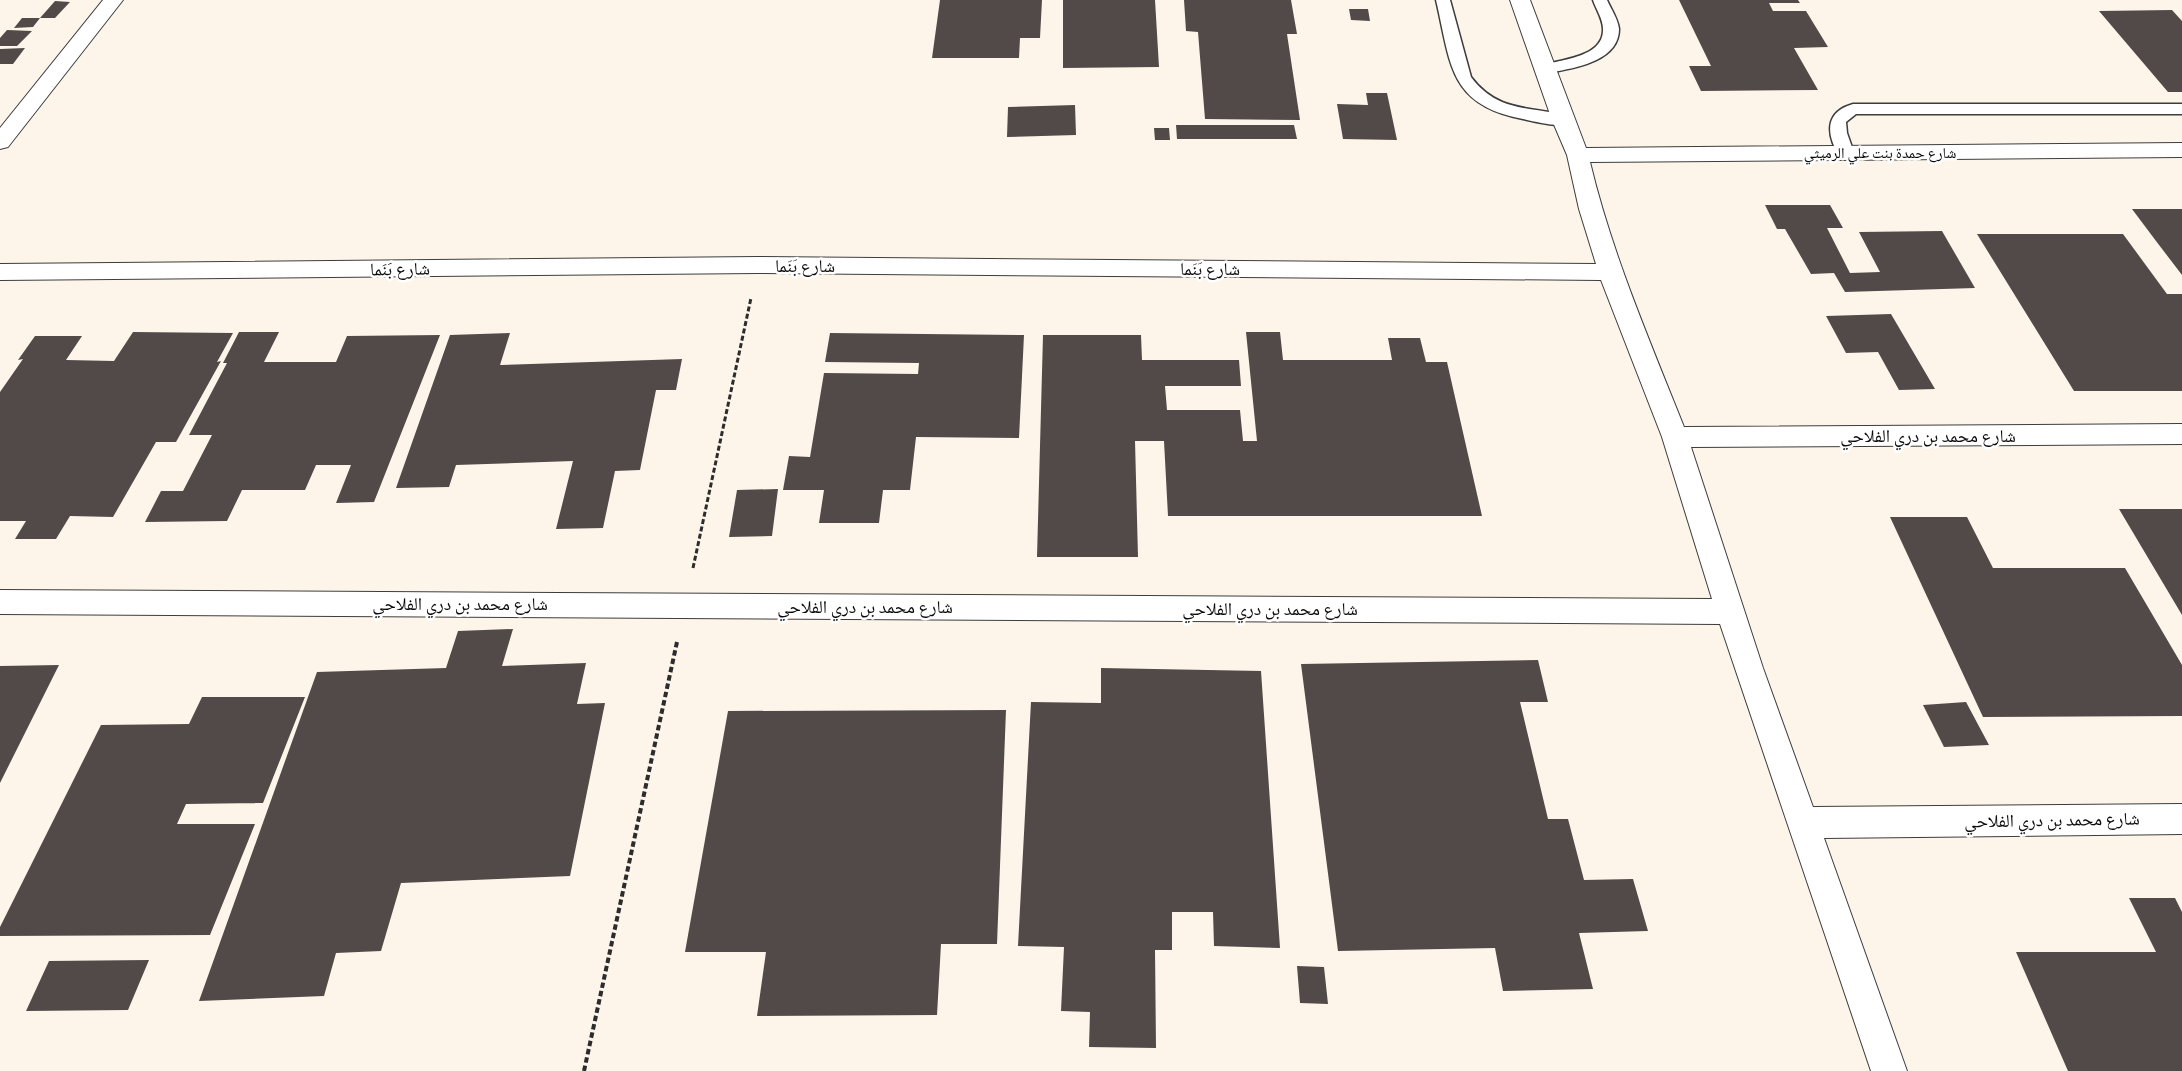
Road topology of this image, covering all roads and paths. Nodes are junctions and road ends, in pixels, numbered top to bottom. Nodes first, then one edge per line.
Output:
1 (112, 0) edge
2 (1443, 0) edge
3 (1520, 0) edge
4 (1600, 0) edge
5 (1544, 69) junction
6 (2182, 109) edge
7 (1562, 120) junction
8 (0, 142) edge
9 (2182, 150) edge
10 (1846, 153) junction
11 (1578, 155) junction
12 (758, 265) junction
13 (0, 272) edge
14 (1610, 272) junction
15 (2182, 434) edge
16 (1675, 437) junction
17 (0, 602) edge
18 (685, 606) junction
19 (1730, 612) junction
20 (2182, 819) edge
21 (1802, 823) junction
22 (584, 1071) edge
23 (1888, 1071) edge

1 - 8 street
2 - 7 lane
3 - 5 street
4 - 5 lane
5 - 7 street
6 - 10 lane
7 - 11 street
9 - 10 street, شارع حمدة بنت علي الرميثي
10 - 11 street, شارع حمدة بنت علي الرميثي
11 - 14 street
12 - 13 street, شارع بَنَما
12 - 14 street, شارع بَنَما
12 - 18 path
14 - 16 street
15 - 16 street, شارع محمد بن دري الفلاحي
16 - 19 street
17 - 18 street, شارع محمد بن دري الفلاحي
18 - 19 street, شارع محمد بن دري الفلاحي
18 - 22 path
19 - 21 street
20 - 21 street, شارع محمد بن دري الفلاحي
21 - 23 street

